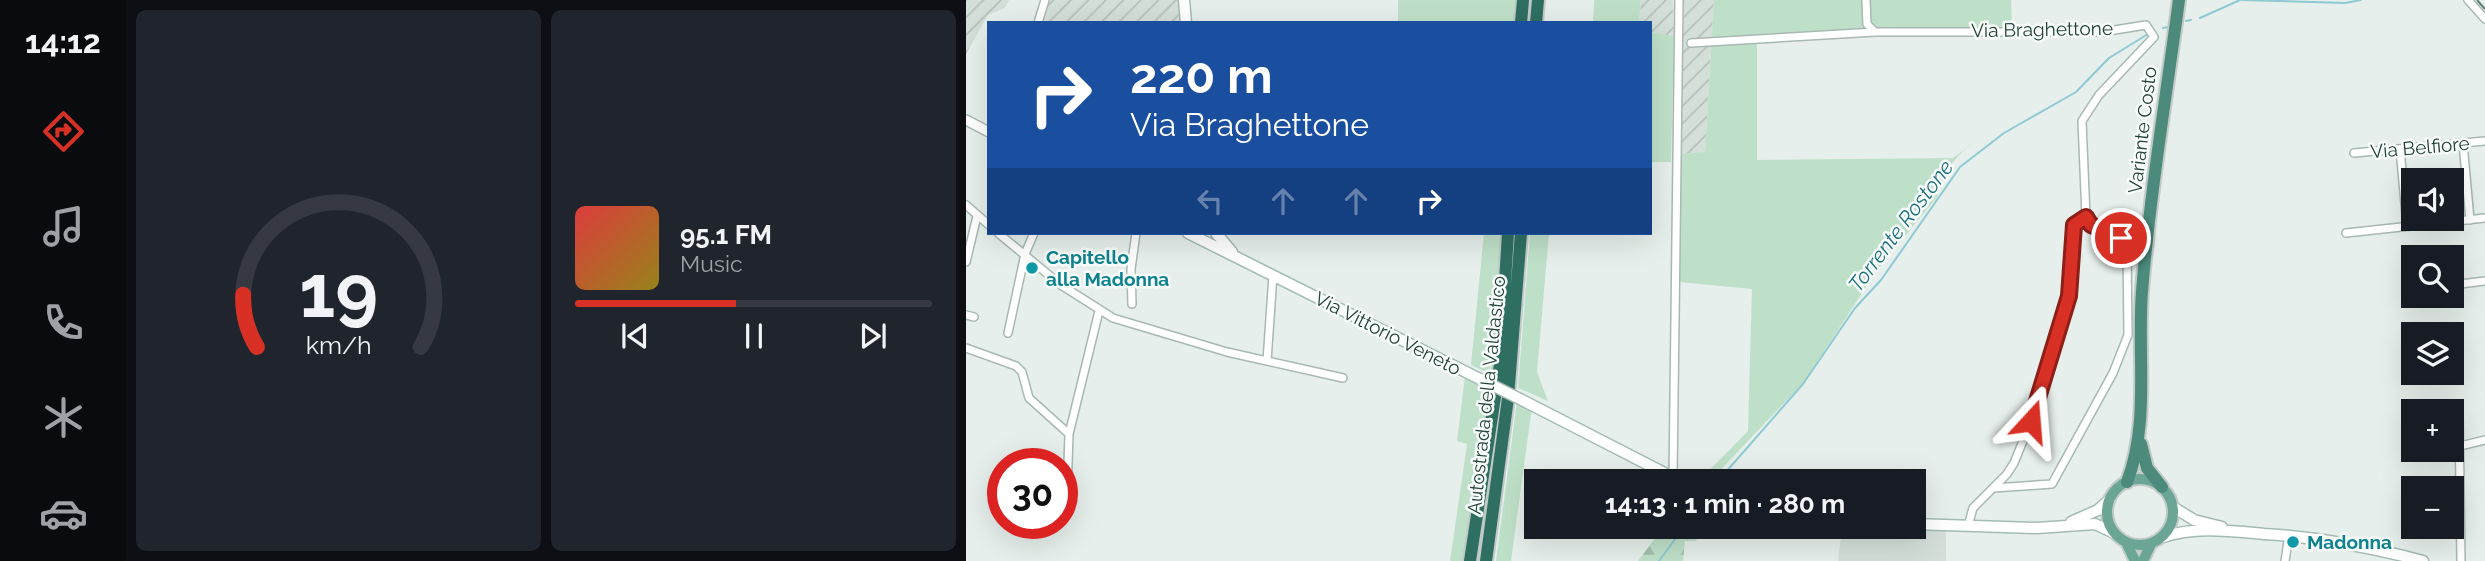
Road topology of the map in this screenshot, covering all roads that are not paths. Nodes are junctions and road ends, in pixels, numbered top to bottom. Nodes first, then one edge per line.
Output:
1 (1045, 0) edge
2 (1184, 0) edge
3 (1523, 0) edge
4 (1538, 0) edge
5 (1679, 0) edge
6 (1866, 0) edge
7 (2179, 0) edge
8 (2468, 0) edge
9 (2485, 19) edge
10 (1039, 21) edge
11 (1186, 21) edge
12 (1521, 21) edge
13 (1536, 21) edge
14 (1875, 32) junction
15 (1691, 43) dead end
16 (966, 120) edge
17 (987, 131) edge
18 (2485, 141) edge
19 (2463, 143) junction
20 (2400, 149) junction
21 (2354, 153) dead end
22 (2402, 168) edge
23 (966, 205) edge
24 (977, 216) junction
25 (2086, 217) junction
26 (2485, 218) edge
27 (2470, 219) junction
28 (2464, 220) edge
29 (987, 224) edge
30 (2401, 227) edge
31 (2346, 233) dead end
32 (1001, 235) edge
33 (1033, 235) edge
34 (1136, 235) edge
35 (1194, 235) edge
36 (1218, 235) edge
37 (1508, 235) edge
38 (1521, 235) edge
39 (1025, 254) junction
40 (1238, 257) junction
41 (966, 262) edge
42 (1273, 275) junction
43 (2485, 281) edge
44 (2464, 284) edge
45 (1132, 304) dead end
46 (1099, 311) junction
47 (1008, 332) dead end
48 (966, 348) edge
49 (1267, 361) junction
50 (1343, 378) dead end
51 (2139, 433) junction
52 (1069, 435) junction
53 (2485, 440) edge
54 (2464, 446) edge
55 (1069, 448) edge
56 (1656, 469) edge
57 (1677, 469) edge
58 (2127, 482) junction
59 (2162, 487) junction
60 (1994, 488) junction
61 (2110, 499) junction
62 (2173, 507) junction
63 (1926, 524) edge
64 (2064, 525) junction
65 (1968, 526) junction
66 (2236, 531) junction
67 (2114, 533) junction
68 (2289, 535) junction
69 (2163, 537) junction
70 (2460, 539) edge
71 (2126, 542) junction
72 (2151, 544) junction
73 (2389, 556) edge
74 (1470, 561) edge
75 (1486, 561) edge
76 (2135, 561) edge
77 (2143, 561) edge
78 (2285, 561) edge
79 (2423, 561) edge
80 (2461, 561) edge

1 - 10 street
2 - 11 main road
3 - 12 highway
4 - 13 highway
5 - 57 street
6 - 14 street
7 - 51 highway, Variante Costo
8 - 9 street
14 - 15 street
14 - 25 street, Via Braghettone
16 - 17 street
18 - 19 street, Via Belfiore
19 - 20 street, Via Belfiore
19 - 27 street
20 - 21 street, Via Belfiore
20 - 22 street
23 - 24 street
24 - 29 street
24 - 41 street
25 - 60 street, Via Braghettone
25 - 60 street
26 - 27 street
27 - 28 street
30 - 31 street
32 - 39 street
33 - 39 street
34 - 45 street
35 - 40 main road, Via Vittorio Veneto
36 - 40 main road, Via Vittorio Veneto
37 - 74 highway, Autostrada della Valdastico
38 - 75 highway, Autostrada della Valdastico
39 - 46 street
39 - 47 street
40 - 42 main road, Via Vittorio Veneto
42 - 49 street
42 - 56 main road, Via Vittorio Veneto, bridge
43 - 44 street
46 - 49 street
46 - 52 street
48 - 52 street
49 - 50 street
51 - 58 highway
51 - 59 highway
52 - 55 street
53 - 54 street
58 - 59 main road
58 - 61 main road
59 - 62 main road
60 - 65 street, Via Braghettone
61 - 64 main road
61 - 67 main road
62 - 66 main road
62 - 69 main road
63 - 65 main road
64 - 65 main road
64 - 67 main road
66 - 68 main road
66 - 69 main road
67 - 71 main road
68 - 73 main road
68 - 78 street
69 - 72 main road
70 - 80 street
71 - 72 main road
71 - 76 main road
72 - 77 main road
73 - 79 main road

